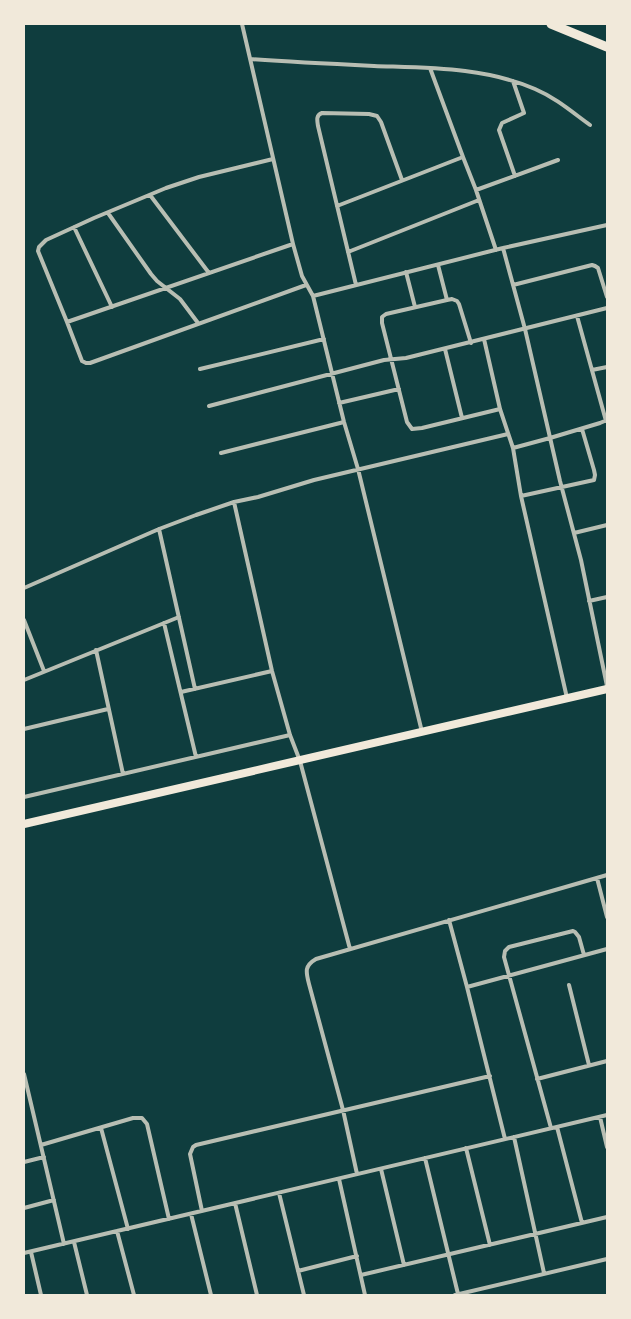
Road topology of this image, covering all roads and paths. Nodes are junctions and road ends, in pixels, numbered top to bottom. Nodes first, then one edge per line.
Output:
1 (242, 24) edge
2 (551, 24) edge
3 (607, 47) edge
4 (250, 59) junction
5 (430, 68) junction
6 (513, 82) junction
7 (590, 126) dead end
8 (463, 157) junction
9 (273, 159) junction
10 (558, 160) dead end
11 (515, 176) junction
12 (402, 180) junction
13 (476, 190) junction
14 (150, 195) junction
15 (479, 200) junction
16 (337, 206) junction
17 (108, 212) junction
18 (607, 225) edge
19 (74, 228) junction
20 (294, 244) junction
21 (503, 248) junction
22 (496, 250) junction
23 (348, 252) junction
24 (438, 265) junction
25 (406, 272) junction
26 (209, 273) junction
27 (306, 285) junction
28 (356, 285) junction
29 (513, 285) junction
30 (165, 288) junction
31 (313, 296) junction
32 (607, 297) edge
33 (447, 300) junction
34 (112, 306) junction
35 (416, 307) junction
36 (607, 308) edge
37 (577, 316) junction
38 (67, 322) junction
39 (198, 324) junction
40 (525, 329) junction
41 (324, 339) junction
42 (484, 339) junction
43 (470, 343) junction
44 (445, 349) junction
45 (392, 359) junction
46 (607, 367) edge
47 (200, 369) dead end
48 (592, 370) junction
49 (332, 373) junction
50 (399, 389) junction
51 (339, 403) junction
52 (209, 406) dead end
53 (500, 409) junction
54 (462, 418) junction
55 (606, 420) edge
56 (344, 422) junction
57 (582, 429) junction
58 (508, 434) junction
59 (550, 438) junction
60 (512, 448) junction
61 (221, 453) dead end
62 (358, 470) junction
63 (562, 487) junction
64 (521, 496) junction
65 (234, 502) junction
66 (607, 525) edge
67 (159, 529) junction
68 (574, 533) junction
69 (24, 588) edge
70 (607, 597) edge
71 (589, 601) junction
72 (179, 617) junction
73 (24, 620) edge
74 (164, 623) junction
75 (96, 650) junction
76 (44, 671) junction
77 (272, 671) junction
78 (24, 680) edge
79 (607, 686) edge
80 (195, 689) junction
81 (607, 689) edge
82 (181, 692) junction
83 (567, 698) junction
84 (108, 708) junction
85 (24, 729) edge
86 (422, 732) junction
87 (290, 735) junction
88 (196, 757) junction
89 (300, 761) junction
90 (123, 774) junction
91 (24, 797) edge
92 (24, 824) edge
93 (607, 875) edge
94 (597, 878) junction
95 (607, 917) edge
96 (449, 920) junction
97 (607, 948) edge
98 (350, 949) junction
99 (584, 955) junction
100 (510, 975) junction
101 (569, 985) dead end
102 (467, 987) junction
103 (607, 1061) edge
104 (589, 1066) junction
105 (24, 1074) edge
106 (490, 1076) junction
107 (537, 1079) junction
108 (342, 1110) junction
109 (607, 1115) edge
110 (600, 1117) junction
111 (557, 1127) junction
112 (101, 1128) junction
113 (550, 1128) junction
114 (514, 1137) junction
115 (505, 1139) junction
116 (41, 1144) junction
117 (607, 1147) edge
118 (466, 1148) junction
119 (44, 1158) junction
120 (425, 1158) junction
121 (24, 1162) edge
122 (380, 1169) junction
123 (357, 1174) junction
124 (339, 1179) junction
125 (279, 1193) junction
126 (54, 1200) junction
127 (235, 1203) junction
128 (24, 1208) edge
129 (202, 1211) junction
130 (191, 1214) junction
131 (607, 1217) edge
132 (169, 1219) junction
133 (582, 1223) junction
134 (128, 1229) junction
135 (117, 1231) junction
136 (536, 1234) junction
137 (74, 1242) junction
138 (64, 1244) junction
139 (490, 1245) junction
140 (31, 1252) junction
141 (24, 1253) edge
142 (449, 1254) junction
143 (357, 1256) junction
144 (607, 1258) edge
145 (404, 1265) junction
146 (298, 1271) junction
147 (544, 1273) junction
148 (361, 1275) junction
149 (474, 1290) junction
150 (41, 1295) edge
151 (87, 1295) edge
152 (134, 1295) edge
153 (211, 1295) edge
154 (257, 1295) edge
155 (304, 1295) edge
156 (365, 1295) edge
157 (456, 1295) edge
158 (475, 1295) edge

1 - 4 street
2 - 3 main road
4 - 5 street
4 - 9 street
5 - 6 street
5 - 8 street
6 - 7 street
6 - 11 street
8 - 12 street
8 - 13 street
9 - 14 street
9 - 20 street
10 - 11 street
11 - 13 street
12 - 16 street
12 - 16 street
13 - 15 street
14 - 17 street
14 - 26 street
15 - 22 street
15 - 23 street
16 - 23 street
17 - 19 street
17 - 30 street
18 - 21 street
19 - 34 street
19 - 38 street
20 - 26 street
20 - 27 street
21 - 22 street
21 - 29 street
22 - 24 street
23 - 28 street
24 - 25 street
24 - 33 street
25 - 28 street
25 - 35 street
26 - 30 street
27 - 31 street
27 - 39 street
28 - 31 street
29 - 32 street
29 - 40 street
30 - 34 street
30 - 39 street
31 - 41 street
33 - 35 street
33 - 43 street
34 - 38 street
35 - 45 street
36 - 37 street
37 - 40 street
37 - 48 street
38 - 39 street
40 - 42 street
40 - 59 street
41 - 47 street
41 - 49 street
42 - 43 street
42 - 53 street
43 - 44 street
44 - 45 street
44 - 54 street
45 - 49 street
45 - 50 street
46 - 48 street
48 - 55 street
49 - 51 street
49 - 52 street
50 - 51 street
50 - 54 street
51 - 56 street
53 - 54 street
53 - 58 street
55 - 57 street
56 - 61 street
56 - 62 street
57 - 59 street
57 - 63 street
58 - 60 street
58 - 62 street
59 - 60 street
59 - 63 street
60 - 64 street
62 - 65 street
62 - 86 street
63 - 64 street
63 - 68 street
64 - 83 street
65 - 67 street
65 - 77 street
66 - 68 street
67 - 69 street
67 - 72 street
68 - 71 street
70 - 71 street
71 - 79 street
72 - 74 street
72 - 80 street
73 - 76 street
74 - 75 street
74 - 82 street
75 - 76 street
75 - 84 street
76 - 78 street
77 - 80 street
77 - 87 street
80 - 82 street
81 - 83 main road
82 - 88 street
83 - 86 main road
84 - 85 street
84 - 90 street
86 - 89 main road
87 - 88 street
87 - 89 street
88 - 90 street
89 - 92 main road
89 - 98 street
90 - 91 street
93 - 94 street
94 - 95 street
94 - 96 street
96 - 98 street
96 - 102 street
97 - 99 street
98 - 108 street
99 - 100 street
99 - 100 street
100 - 102 street
100 - 107 street
101 - 104 street
102 - 106 street
103 - 104 street
104 - 107 street
105 - 116 street
106 - 108 street
106 - 115 street
107 - 113 street
108 - 123 street
108 - 129 street
109 - 110 street
110 - 111 street
110 - 117 street
111 - 113 street
111 - 133 street
112 - 116 street
112 - 132 street
112 - 134 street
113 - 114 street
114 - 115 street
114 - 136 street
115 - 118 street
116 - 119 street
118 - 120 street
118 - 139 street
119 - 121 street
119 - 126 street
120 - 122 street
120 - 142 street
122 - 123 street
122 - 145 street
123 - 124 street
124 - 125 street
124 - 143 street
125 - 127 street
125 - 146 street
126 - 128 street
126 - 138 street
127 - 129 street
127 - 154 street
129 - 130 street
130 - 132 street
130 - 153 street
131 - 133 street
132 - 134 street
133 - 136 street
134 - 135 street
135 - 137 street
135 - 152 street
136 - 139 street
136 - 147 street
137 - 138 street
137 - 151 street
138 - 140 street
139 - 142 street
140 - 141 street
140 - 150 street
142 - 145 street
142 - 157 street
143 - 146 street
143 - 148 street
144 - 147 street
145 - 148 street
146 - 155 street
147 - 149 street
148 - 156 street
149 - 157 street
149 - 158 street

